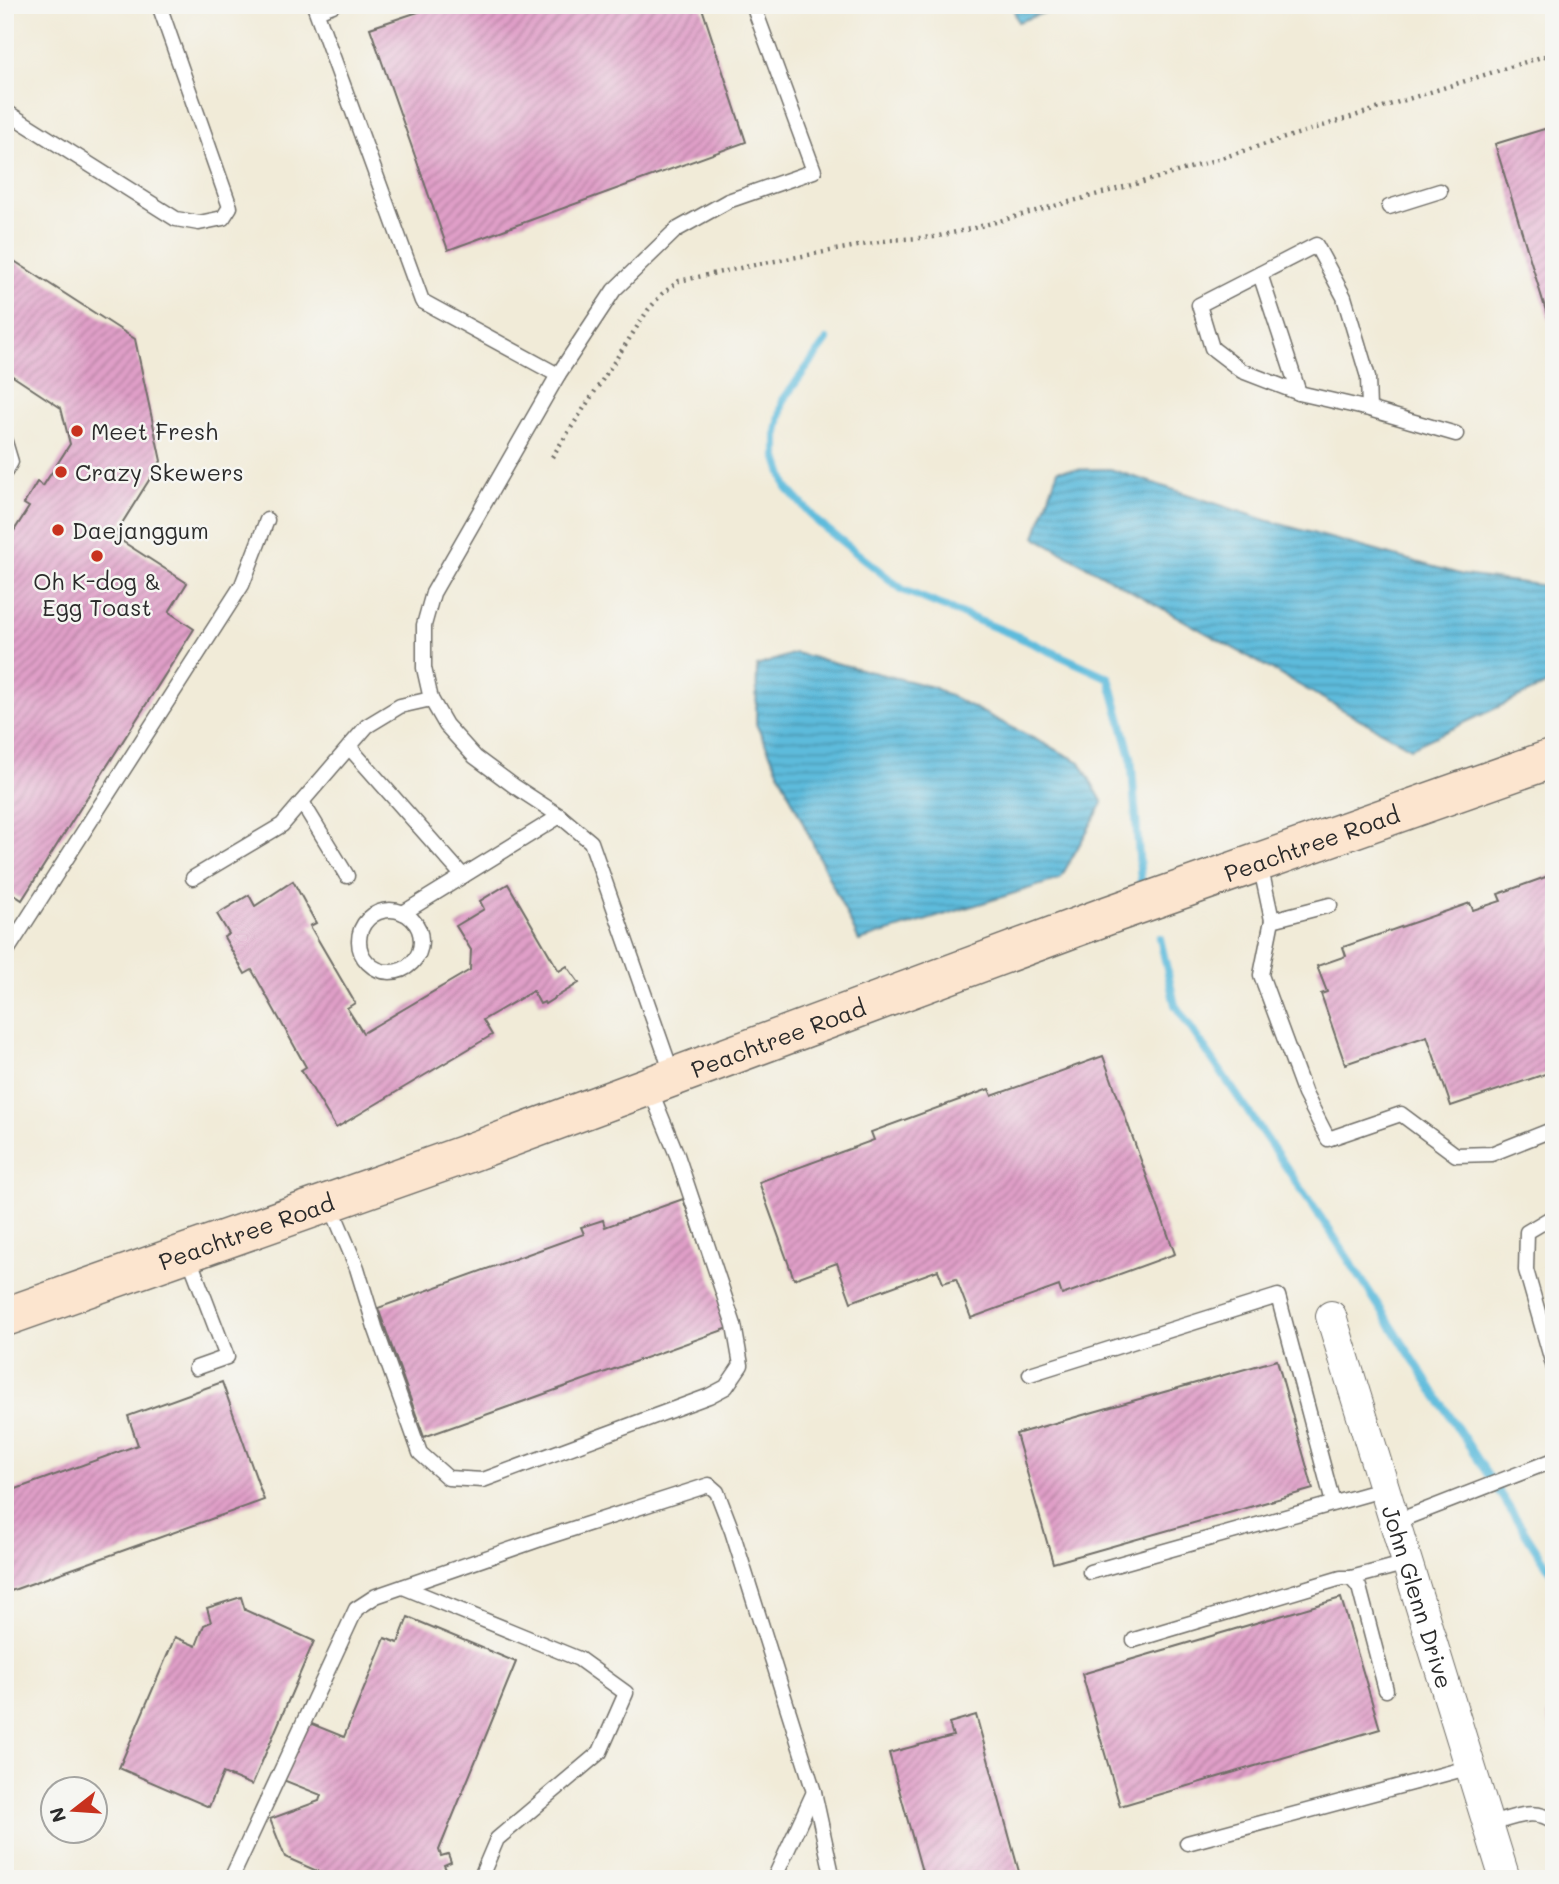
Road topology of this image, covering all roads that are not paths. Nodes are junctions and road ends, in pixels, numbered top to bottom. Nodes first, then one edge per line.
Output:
1 (159, 5) edge
2 (333, 5) edge
3 (753, 5) edge
4 (316, 8) edge
5 (5, 111) edge
6 (1440, 191) dead end
7 (1389, 207) dead end
8 (1260, 274) junction
9 (558, 375) junction
10 (1299, 393) junction
11 (1369, 409) junction
12 (1456, 434) dead end
13 (5, 442) edge
14 (5, 472) edge
15 (267, 520) dead end
16 (431, 699) junction
17 (349, 747) junction
18 (1554, 758) edge
19 (302, 802) junction
20 (561, 816) junction
21 (1259, 862) junction
22 (347, 876) dead end
23 (463, 876) junction
24 (193, 878) dead end
25 (1330, 905) dead end
26 (403, 914) junction
27 (1272, 920) junction
28 (5, 954) edge
29 (661, 1082) junction
30 (1554, 1129) edge
31 (329, 1202) junction
32 (1554, 1216) edge
33 (187, 1253) junction
34 (1331, 1316) dead end
35 (5, 1317) edge
36 (197, 1368) dead end
37 (1554, 1368) edge
38 (1030, 1374) dead end
39 (1554, 1460) edge
40 (1385, 1489) junction
41 (1333, 1503) junction
42 (1395, 1522) junction
43 (1407, 1563) junction
44 (1090, 1572) dead end
45 (1352, 1578) junction
46 (403, 1587) junction
47 (1133, 1640) dead end
48 (1386, 1690) dead end
49 (1471, 1767) junction
50 (814, 1792) junction
51 (1554, 1822) edge
52 (1488, 1825) junction
53 (1187, 1843) dead end
54 (231, 1879) edge
55 (480, 1879) edge
56 (774, 1879) edge
57 (832, 1879) edge
58 (1505, 1879) edge

1 - 5 lane
2 - 4 lane
3 - 9 lane
4 - 9 lane
6 - 7 lane
8 - 10 lane
8 - 10 lane
8 - 11 lane
9 - 16 lane
10 - 11 lane
11 - 12 lane
13 - 14 lane
15 - 28 lane
16 - 17 lane
16 - 20 lane
17 - 19 lane
17 - 23 lane
18 - 21 street, Peachtree Road
19 - 22 lane
19 - 24 lane
20 - 23 lane
20 - 29 lane
21 - 27 lane
21 - 29 street, Peachtree Road
23 - 26 lane
25 - 27 lane
26 - 26 lane
27 - 30 lane
29 - 31 street, Peachtree Road
29 - 31 lane
31 - 33 street, Peachtree Road
32 - 37 lane
33 - 35 street, Peachtree Road
33 - 36 lane
34 - 40 street, John Glenn Drive
38 - 41 lane
39 - 42 lane
40 - 41 lane
40 - 42 street, John Glenn Drive
41 - 44 lane
42 - 43 street, John Glenn Drive
43 - 45 lane
43 - 49 street, John Glenn Drive
45 - 47 lane
45 - 48 lane
46 - 50 lane
46 - 54 lane
46 - 55 lane
49 - 52 street, John Glenn Drive
49 - 53 lane
50 - 56 lane
50 - 57 lane
51 - 52 lane
52 - 58 street, John Glenn Drive

